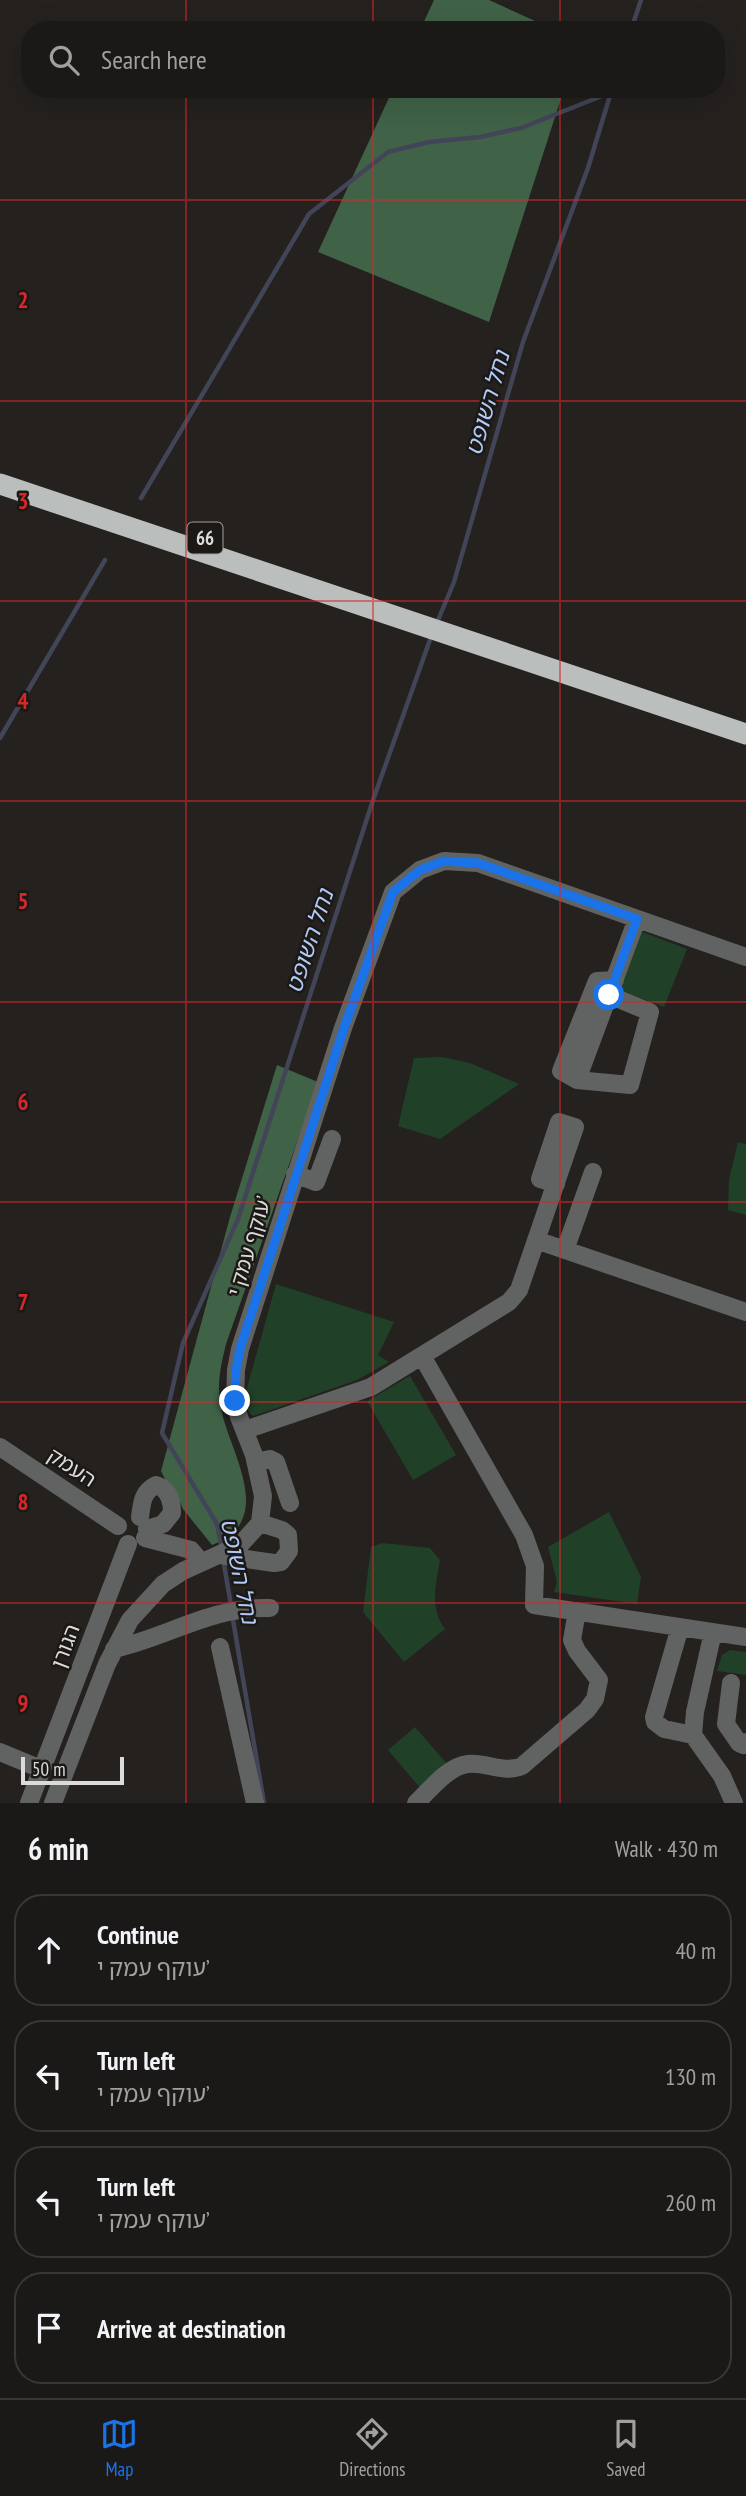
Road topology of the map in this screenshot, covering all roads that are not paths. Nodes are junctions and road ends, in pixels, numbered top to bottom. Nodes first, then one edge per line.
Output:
1 (0, 470) edge
2 (0, 484) edge
3 (407, 612) junction
4 (462, 631) junction
5 (746, 720) edge
6 (746, 734) edge
7 (637, 919) junction
8 (746, 957) edge
9 (612, 988) junction
10 (332, 1139) dead end
11 (593, 1172) dead end
12 (295, 1174) junction
13 (556, 1184) dead end
14 (536, 1240) junction
15 (565, 1250) junction
16 (746, 1312) edge
17 (422, 1356) junction
18 (245, 1430) junction
19 (0, 1447) edge
20 (256, 1462) junction
21 (290, 1503) dead end
22 (260, 1524) junction
23 (140, 1532) junction
24 (219, 1555) junction
25 (201, 1562) junction
26 (270, 1608) dead end
27 (577, 1611) junction
28 (680, 1627) junction
29 (713, 1632) junction
30 (746, 1637) edge
31 (220, 1647) dead end
32 (114, 1649) junction
33 (703, 1678) junction
34 (739, 1684) edge
35 (693, 1735) junction
36 (746, 1742) edge
37 (0, 1752) edge
38 (41, 1769) junction
39 (722, 1776) junction
40 (746, 1792) edge
41 (29, 1803) edge
42 (52, 1803) edge
43 (255, 1803) edge
44 (416, 1803) edge
45 (735, 1803) edge

1 - 3 highway, 66
2 - 3 highway, 66
3 - 4 highway, 66
4 - 5 highway, 66
4 - 6 highway, 66
7 - 8 street, עוקף עמק י’
7 - 9 street
7 - 12 street, עוקף עמק י’
9 - 9 street
10 - 12 street
11 - 15 street
12 - 18 street, עוקף עמק י’
13 - 14 street
14 - 15 street
14 - 17 street
15 - 16 street
17 - 18 street
17 - 27 street
18 - 20 street, עוקף עמק י’
19 - 23 street, העמק
20 - 21 street
20 - 22 street, עוקף עמק י’
22 - 24 street
22 - 24 street
23 - 25 street
23 - 38 street, הגורן
24 - 25 street
25 - 32 street
26 - 32 street
27 - 28 street
27 - 44 street
28 - 29 street
28 - 35 street
29 - 30 street
29 - 33 street
31 - 43 street
32 - 42 street
33 - 34 street
33 - 35 street
34 - 36 street
35 - 39 street
37 - 38 street
38 - 41 street, הגורן
39 - 40 street
39 - 45 street
40 - 45 street

